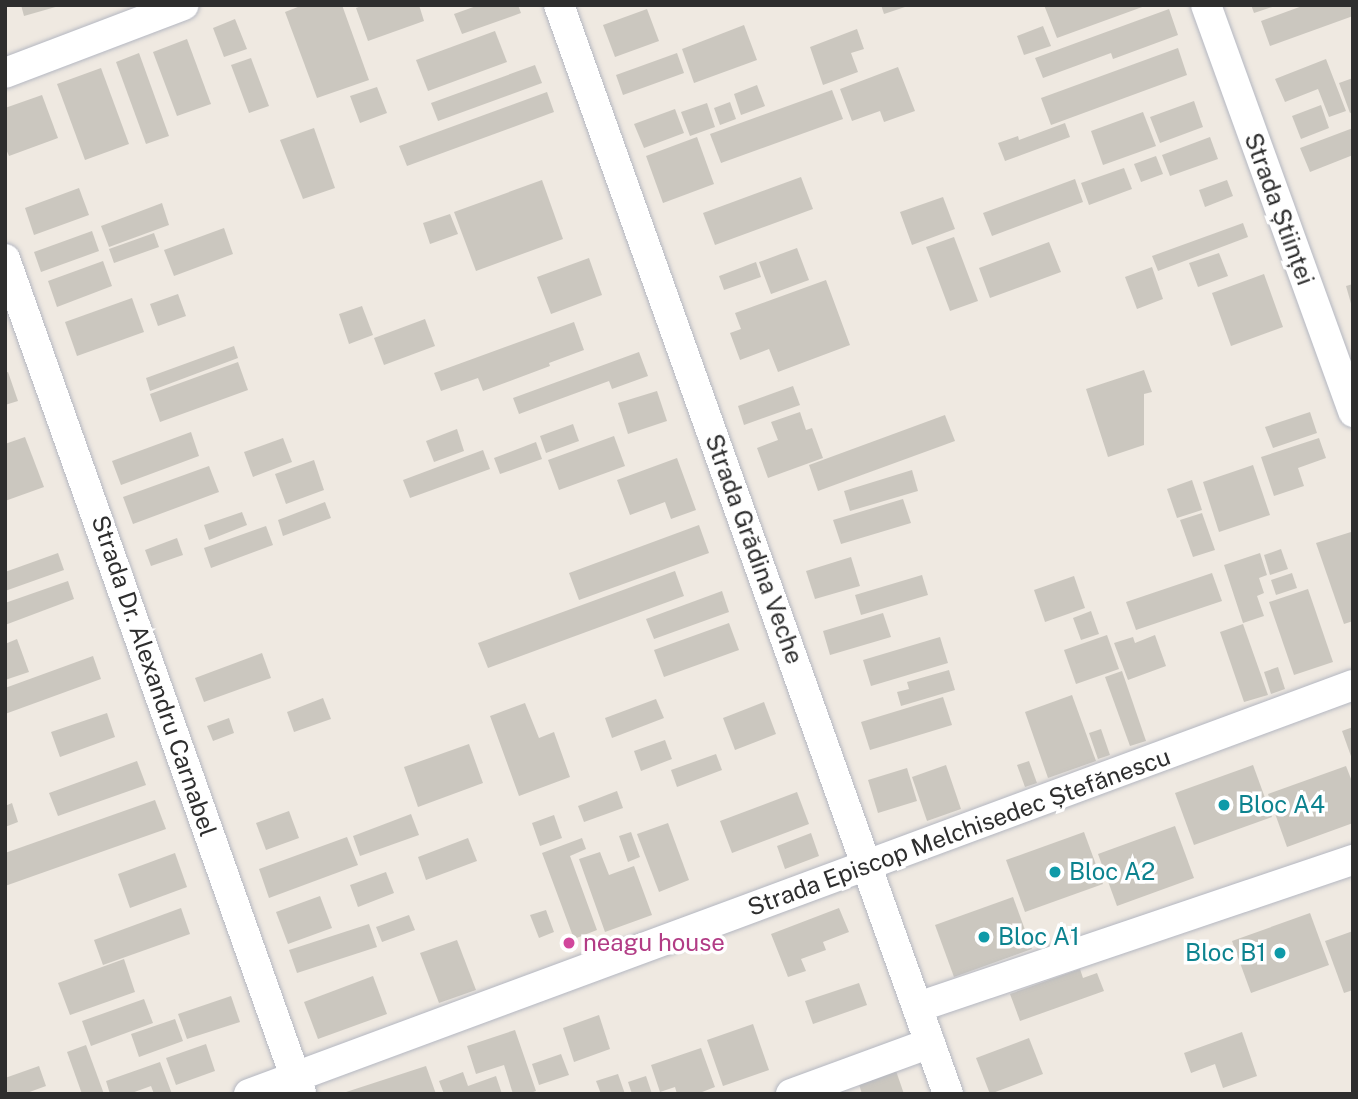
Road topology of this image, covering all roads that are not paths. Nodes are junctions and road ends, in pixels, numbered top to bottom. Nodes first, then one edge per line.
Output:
1 (184, 5) edge
2 (558, 5) edge
3 (1206, 5) edge
4 (5, 73) edge
5 (5, 259) edge
6 (1353, 412) edge
7 (1353, 685) edge
8 (1353, 860) edge
9 (869, 866) junction
10 (918, 1007) junction
11 (930, 1043) junction
12 (298, 1085) edge
13 (249, 1094) edge
14 (791, 1094) edge
15 (948, 1094) edge

1 - 4 street
2 - 9 street, Strada Grădina Veche
3 - 6 street, Strada Științei
5 - 12 street, Strada Dr. Alexandru Carnabel
7 - 9 street, Strada Episcop Melchisedec Ștefănescu
8 - 10 street
9 - 10 street, Strada Grădina Veche
9 - 12 street, Strada Episcop Melchisedec Ștefănescu
10 - 11 street, Strada Grădina Veche
11 - 14 street
11 - 15 street, Strada Grădina Veche
12 - 13 street, Strada Episcop Melchisedec Ștefănescu

